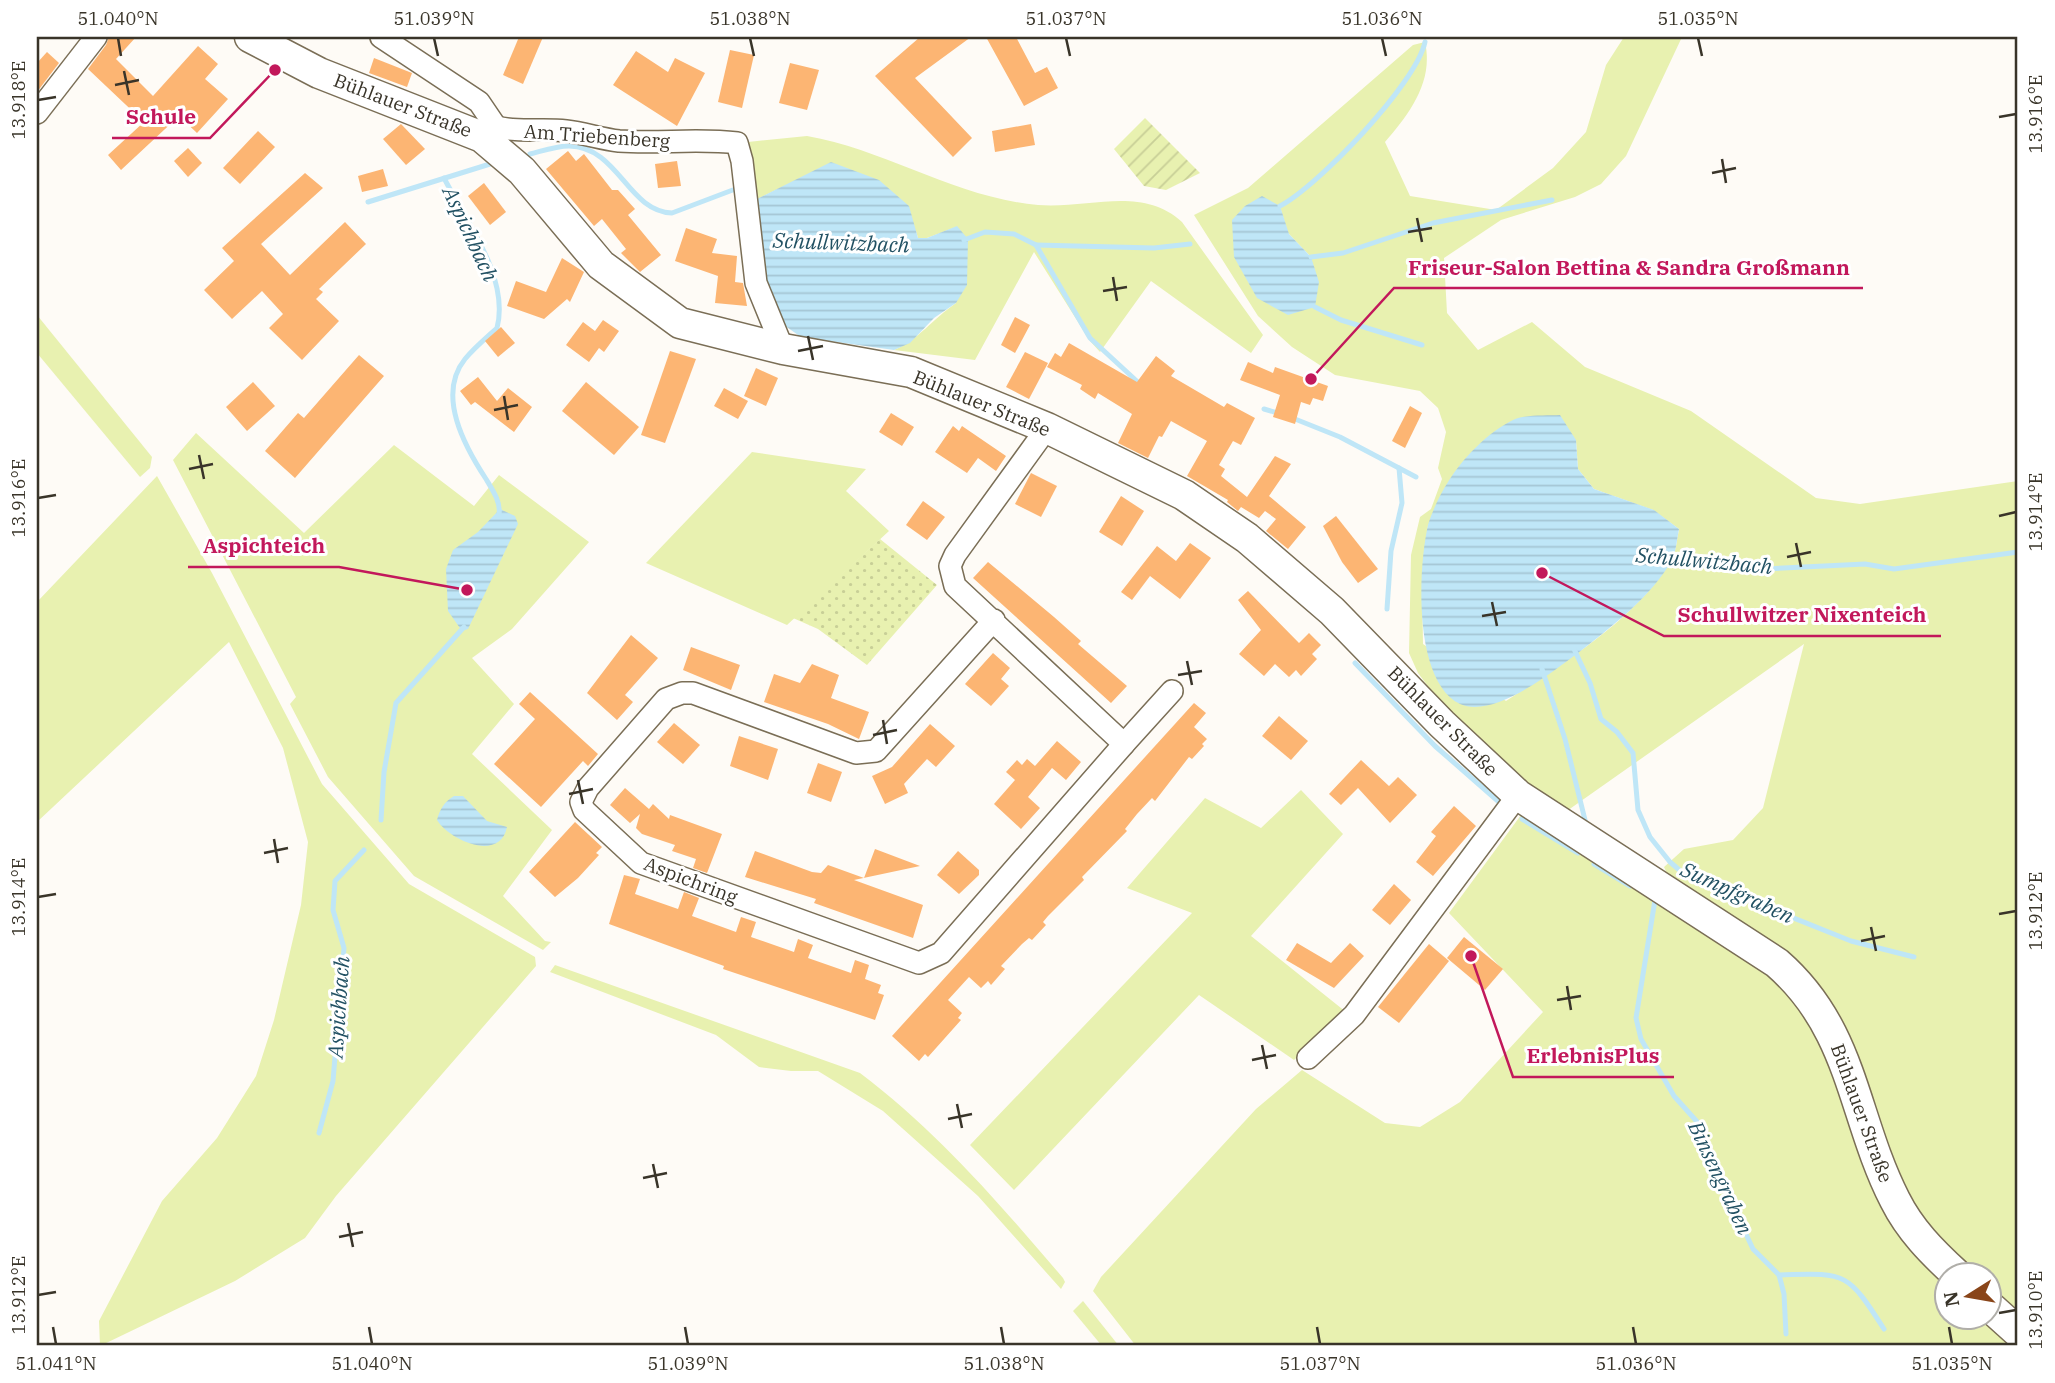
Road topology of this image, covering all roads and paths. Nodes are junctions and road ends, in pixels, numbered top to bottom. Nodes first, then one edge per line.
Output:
1 (96, 37) edge
2 (250, 37) edge
3 (382, 37) edge
4 (37, 113) edge
5 (489, 132) junction
6 (783, 349) junction
7 (1047, 429) junction
8 (994, 620) junction
9 (1172, 691) dead end
10 (1124, 744) junction
11 (1518, 795) junction
12 (1308, 1058) dead end
13 (1942, 1260) edge
14 (2002, 1317) edge
15 (2018, 1332) edge

1 - 4 street
2 - 5 street, Bühlauer Straße
3 - 5 street, Am Triebenberg
5 - 6 street, Bühlauer Straße
5 - 6 street, Am Triebenberg
6 - 7 street, Bühlauer Straße
7 - 8 street
7 - 11 street, Bühlauer Straße
8 - 10 street
8 - 10 street, Aspichring
9 - 10 street, Aspichring
11 - 12 street
11 - 13 street, Bühlauer Straße
14 - 15 street

